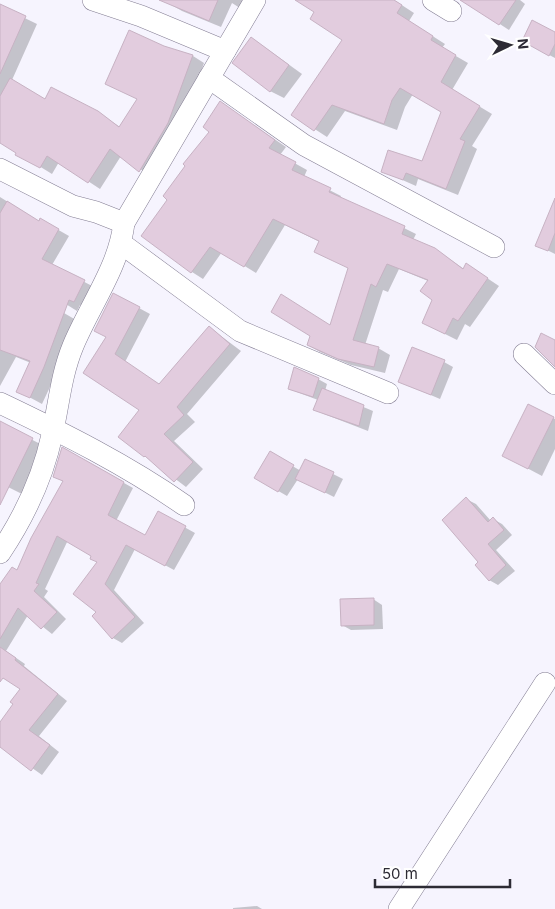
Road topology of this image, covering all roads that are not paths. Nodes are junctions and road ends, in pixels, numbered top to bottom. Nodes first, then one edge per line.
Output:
1 (93, 0) edge
2 (255, 0) edge
3 (433, 0) edge
4 (451, 11) dead end
5 (225, 51) junction
6 (209, 78) junction
7 (0, 169) edge
8 (124, 223) junction
9 (122, 244) junction
10 (494, 247) dead end
11 (524, 354) dead end
12 (555, 384) edge
13 (388, 393) dead end
14 (0, 403) edge
15 (54, 428) junction
16 (184, 506) dead end
17 (0, 553) edge
18 (545, 682) dead end
19 (399, 909) edge

1 - 5 street
2 - 5 street
3 - 4 street
5 - 6 street
6 - 8 street
6 - 10 street
7 - 8 street
8 - 9 street
9 - 13 street
9 - 15 street
11 - 12 street
14 - 15 street
15 - 16 street
15 - 17 street
18 - 19 street

